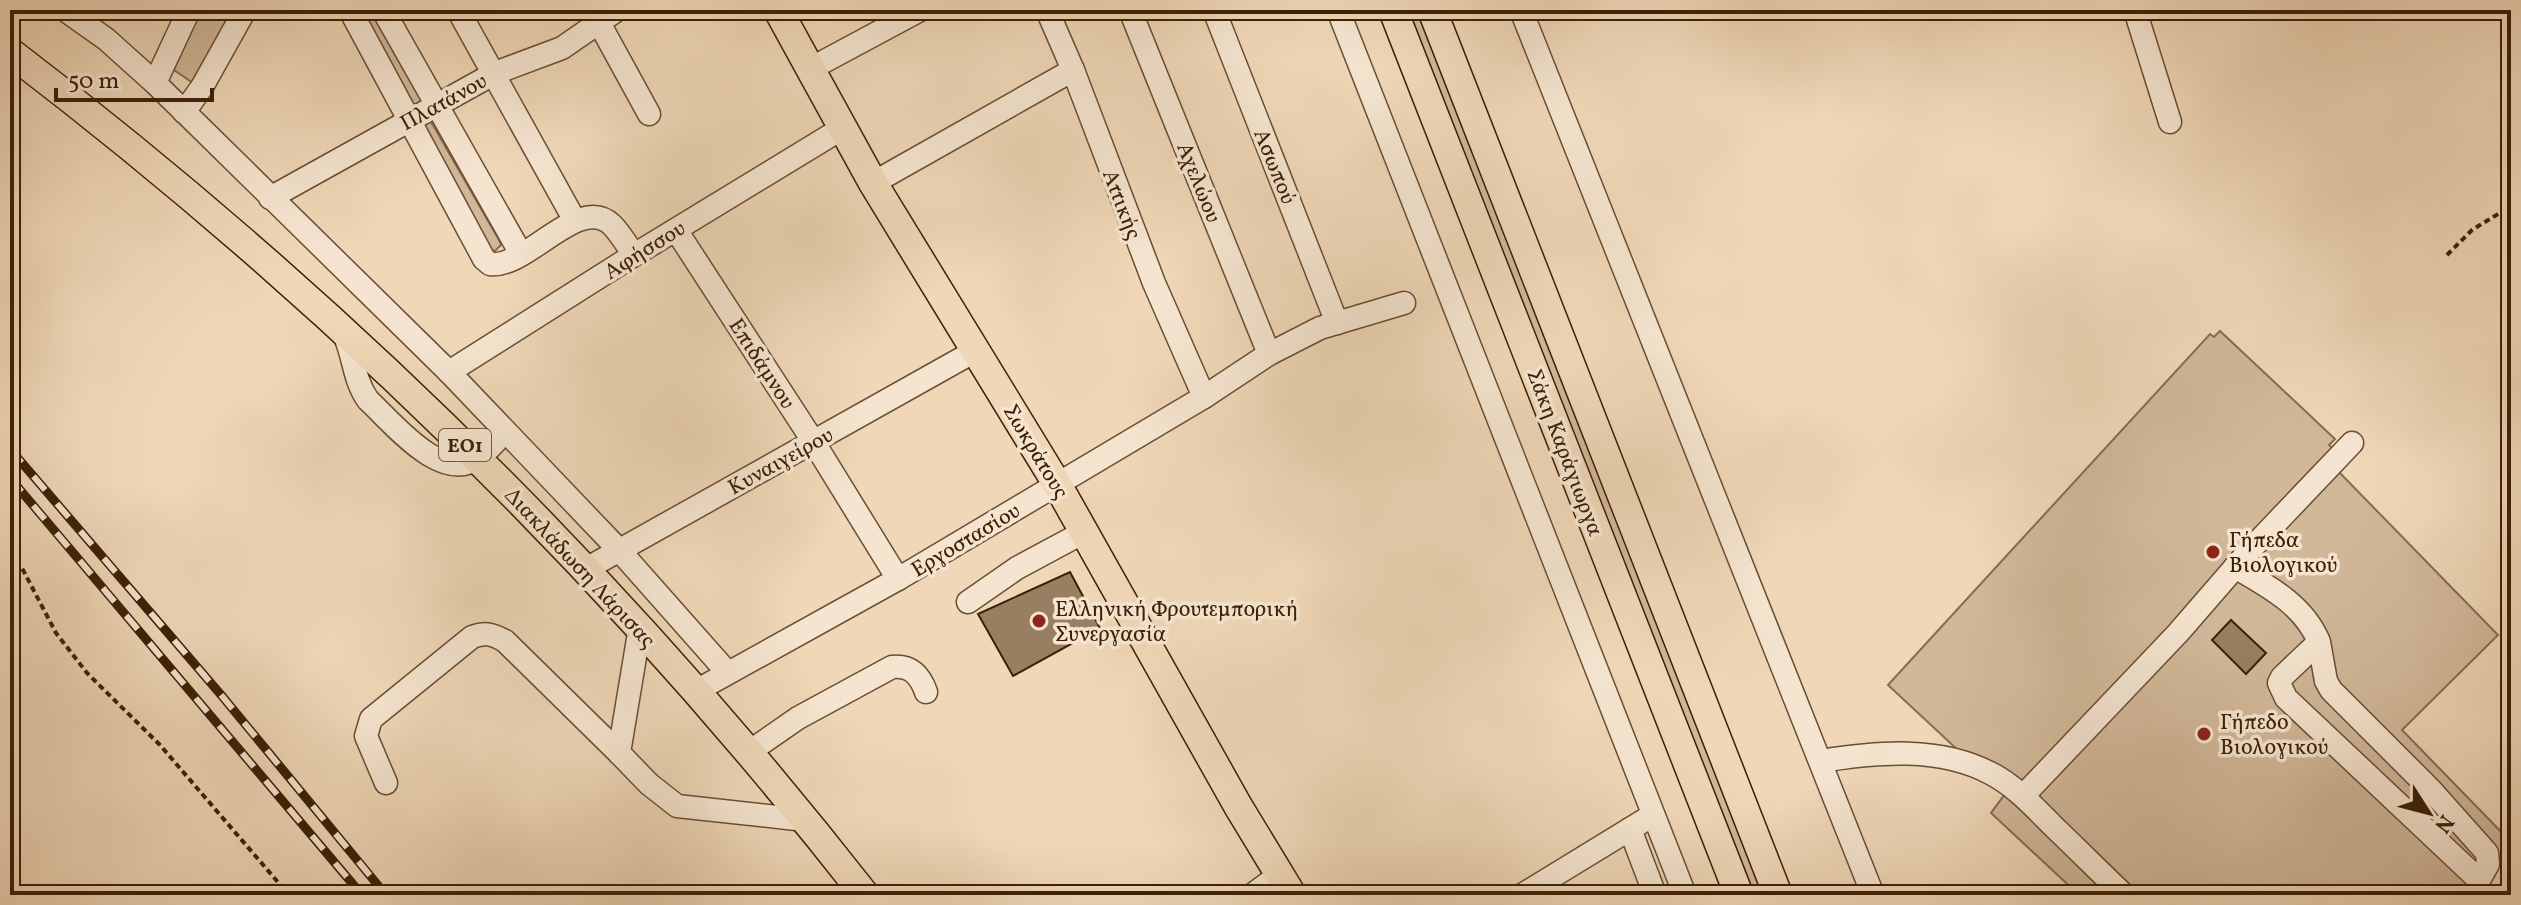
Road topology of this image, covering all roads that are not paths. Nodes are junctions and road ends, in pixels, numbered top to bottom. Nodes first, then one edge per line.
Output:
1 (65, 10) edge
2 (189, 10) edge
3 (245, 10) edge
4 (350, 10) edge
5 (383, 10) edge
6 (458, 10) edge
7 (778, 10) edge
8 (920, 10) edge
9 (1047, 10) edge
10 (1130, 10) edge
11 (1214, 10) edge
12 (1338, 10) edge
13 (1393, 10) edge
14 (1432, 10) edge
15 (1521, 10) edge
16 (2135, 10) edge
17 (603, 15) edge
18 (10, 52) edge
19 (810, 69) junction
20 (1073, 70) junction
21 (495, 73) junction
22 (155, 83) junction
23 (437, 105) junction
24 (184, 112) junction
25 (649, 114) dead end
26 (409, 120) junction
27 (2170, 122) dead end
28 (841, 129) junction
29 (873, 183) junction
30 (270, 198) junction
31 (575, 221) junction
32 (676, 230) junction
33 (521, 254) junction
34 (634, 255) junction
35 (1404, 303) dead end
36 (1337, 323) junction
37 (975, 351) junction
38 (1269, 354) junction
39 (449, 372) junction
40 (1204, 397) junction
41 (505, 431) junction
42 (813, 441) junction
43 (2352, 443) dead end
44 (478, 458) junction
45 (1057, 484) junction
46 (1084, 532) junction
47 (619, 550) junction
48 (2235, 567) junction
49 (586, 569) junction
50 (898, 579) junction
51 (968, 602) dead end
52 (640, 627) junction
53 (2319, 642) junction
54 (727, 672) junction
55 (696, 691) junction
56 (926, 692) dead end
57 (749, 752) junction
58 (619, 753) junction
59 (1821, 761) junction
60 (386, 783) dead end
61 (2023, 796) junction
62 (1653, 815) junction
63 (805, 820) junction
64 (1630, 829) junction
65 (1286, 885) edge
66 (865, 895) edge
67 (1252, 895) edge
68 (1522, 895) edge
69 (1655, 895) edge
70 (1685, 895) edge
71 (1739, 895) edge
72 (1778, 895) edge
73 (1873, 895) edge
74 (2124, 895) edge

1 - 22 street
2 - 22 street
3 - 24 street
4 - 26 street
5 - 23 street
6 - 21 street
7 - 19 main road, Σωκράτους
8 - 19 street
9 - 20 street, Αττικής
10 - 38 street, Αχελώου
11 - 36 street, Ασωπού
12 - 62 street
13 - 71 main road, Σάκη Καράγιωργα
14 - 72 main road, Σάκη Καράγιωργα
15 - 59 street
16 - 27 street
17 - 21 street, Πλατάνου
17 - 25 street
18 - 44 main road, Διακλάδωση Λάρισας / ΕΟ1
19 - 28 main road, Σωκράτους
20 - 29 street
20 - 40 street, Αττικής
21 - 23 street, Πλατάνου
21 - 31 street
22 - 24 street
23 - 26 street, Πλατάνου
23 - 33 street
24 - 30 street
26 - 30 street, Πλατάνου
26 - 33 street
28 - 29 main road, Σωκράτους
28 - 32 street, Αφήσσου
29 - 37 main road, Σωκράτους
30 - 39 street
31 - 33 street
31 - 34 street
32 - 34 street, Αφήσσου
32 - 42 street, Επιδάμνου
34 - 39 street, Αφήσσου
35 - 36 street, Εργοστασίου
36 - 38 street, Εργοστασίου
37 - 42 street, Κυναιγείρου
37 - 45 main road, Σωκράτους
38 - 40 street, Εργοστασίου
39 - 41 street
40 - 45 street, Εργοστασίου
41 - 44 street
41 - 47 street
42 - 47 street, Κυναιγείρου
42 - 50 street, Επιδάμνου
43 - 48 street
44 - 49 main road, Διακλάδωση Λάρισας / ΕΟ1
45 - 46 main road, Σωκράτους
45 - 50 street, Εργοστασίου
46 - 51 street
46 - 65 main road, Σωκράτους
47 - 49 street, Κυναιγείρου
47 - 54 street
48 - 53 street
48 - 61 street
49 - 52 main road, Διακλάδωση Λάρισας / ΕΟ1
50 - 54 street, Εργοστασίου
52 - 55 main road, Διακλάδωση Λάρισας / ΕΟ1
52 - 58 street
53 - 53 street
54 - 55 street, Εργοστασίου
55 - 57 main road, Διακλάδωση Λάρισας / ΕΟ1
56 - 57 street
57 - 63 main road, Διακλάδωση Λάρισας / ΕΟ1
58 - 60 street
58 - 63 street
59 - 61 street
59 - 73 street
61 - 74 street
62 - 64 street
62 - 70 street
63 - 66 main road, Διακλάδωση Λάρισας / ΕΟ1
64 - 68 street
64 - 69 street
65 - 67 street

